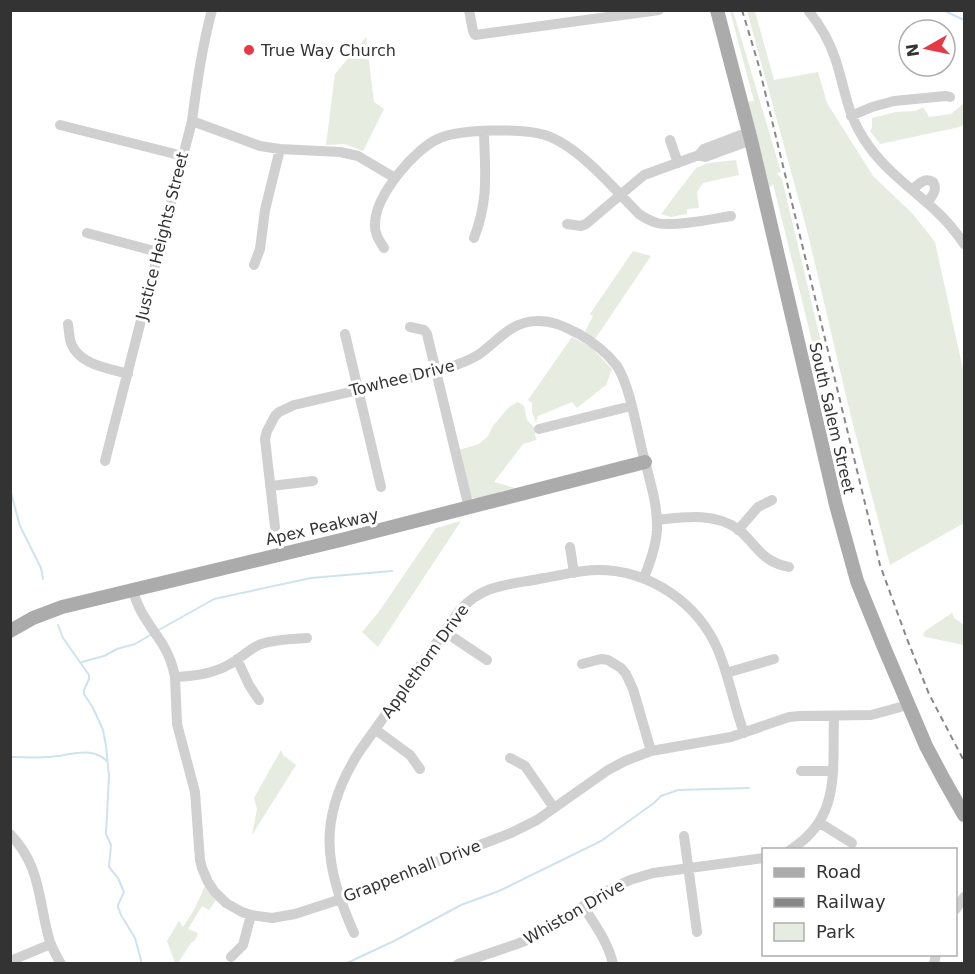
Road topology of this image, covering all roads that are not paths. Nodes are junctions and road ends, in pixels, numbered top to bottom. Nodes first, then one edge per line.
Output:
1 (212, 10) edge
2 (469, 10) edge
3 (659, 10) edge
4 (717, 10) edge
5 (808, 10) edge
6 (569, 16) edge
7 (950, 97) dead end
8 (852, 116) junction
9 (192, 121) junction
10 (60, 124) dead end
11 (483, 132) junction
12 (750, 136) junction
13 (670, 140) dead end
14 (280, 149) junction
15 (183, 156) junction
16 (678, 163) junction
17 (396, 178) junction
18 (912, 190) junction
19 (620, 195) junction
20 (927, 203) junction
21 (731, 216) dead end
22 (567, 224) dead end
23 (87, 233) dead end
24 (474, 238) dead end
25 (964, 244) edge
26 (384, 248) dead end
27 (158, 252) junction
28 (254, 265) dead end
29 (68, 324) dead end
30 (410, 327) dead end
31 (345, 334) dead end
32 (436, 372) junction
33 (128, 374) junction
34 (358, 390) junction
35 (631, 406) junction
36 (539, 429) dead end
37 (105, 460) dead end
38 (645, 462) junction
39 (313, 481) dead end
40 (271, 486) junction
41 (381, 487) dead end
42 (772, 500) dead end
43 (469, 508) junction
44 (657, 520) junction
45 (275, 527) dead end
46 (738, 530) junction
47 (570, 546) dead end
48 (789, 567) dead end
49 (574, 573) junction
50 (644, 578) junction
51 (133, 590) junction
52 (10, 631) edge
53 (445, 632) junction
54 (307, 638) dead end
55 (237, 659) junction
56 (774, 659) dead end
57 (487, 660) dead end
58 (582, 664) dead end
59 (726, 673) junction
60 (176, 677) junction
61 (259, 700) dead end
62 (908, 705) junction
63 (834, 716) junction
64 (376, 730) junction
65 (744, 733) junction
66 (651, 751) junction
67 (510, 758) dead end
68 (420, 770) dead end
69 (801, 771) dead end
70 (832, 771) junction
71 (554, 808) junction
72 (964, 815) edge
73 (820, 823) junction
74 (10, 834) edge
75 (684, 837) dead end
76 (852, 843) dead end
77 (792, 848) edge
78 (762, 858) edge
79 (688, 868) junction
80 (341, 898) junction
81 (583, 906) junction
82 (251, 915) junction
83 (697, 932) dead end
84 (354, 933) dead end
85 (51, 944) junction
86 (231, 957) dead end
87 (10, 961) edge
88 (61, 963) edge
89 (458, 963) edge
90 (613, 963) edge

1 - 9 street, Justice Heights Street
2 - 6 street
3 - 6 street
4 - 12 main road, South Salem Street
5 - 8 street
7 - 8 street
8 - 18 street
9 - 14 street
9 - 15 street, Justice Heights Street
10 - 15 street
11 - 17 street
11 - 19 street
11 - 24 street
12 - 16 street
12 - 62 main road, South Salem Street
13 - 16 street
14 - 17 street
14 - 28 street
15 - 27 street, Justice Heights Street
16 - 19 street
17 - 26 street
18 - 20 street
18 - 20 street
19 - 21 street
19 - 22 street
20 - 25 street
23 - 27 street
27 - 33 street, Justice Heights Street
29 - 33 street
30 - 32 street
31 - 34 street
32 - 34 street, Towhee Drive
32 - 35 street, Towhee Drive
32 - 43 street
33 - 37 street, Justice Heights Street
34 - 40 street, Towhee Drive
34 - 41 street
35 - 36 street
35 - 38 street, Towhee Drive
38 - 43 main road, Apex Peakway
38 - 44 street, Towhee Drive
39 - 40 street
40 - 45 street, Towhee Drive
42 - 46 street
43 - 51 main road, Apex Peakway
44 - 46 street
44 - 50 street, Towhee Drive
46 - 48 street
47 - 49 street
49 - 50 street, Applethorn Drive
49 - 53 street, Applethorn Drive
50 - 59 street, Applethorn Drive
51 - 52 main road, Apex Peakway
51 - 60 street, Grappenhall Drive
53 - 57 street
53 - 64 street, Applethorn Drive
54 - 55 street
55 - 60 street
55 - 61 street
56 - 59 street
58 - 66 street
59 - 65 street, Applethorn Drive
60 - 82 street, Grappenhall Drive
62 - 63 street, Grappenhall Drive
62 - 72 main road, South Salem Street
63 - 65 street, Grappenhall Drive
63 - 70 street
64 - 68 street
64 - 80 street, Applethorn Drive
65 - 66 street, Grappenhall Drive
66 - 71 street, Grappenhall Drive
67 - 71 street
69 - 70 street
70 - 73 street
71 - 80 street, Grappenhall Drive
73 - 76 street
73 - 77 street
74 - 85 street
75 - 79 street
78 - 79 street, Whiston Drive
79 - 81 street, Whiston Drive
79 - 83 street
80 - 82 street, Grappenhall Drive
80 - 84 street, Applethorn Drive
81 - 89 street, Whiston Drive
81 - 90 street
82 - 86 street
85 - 87 street
85 - 88 street

